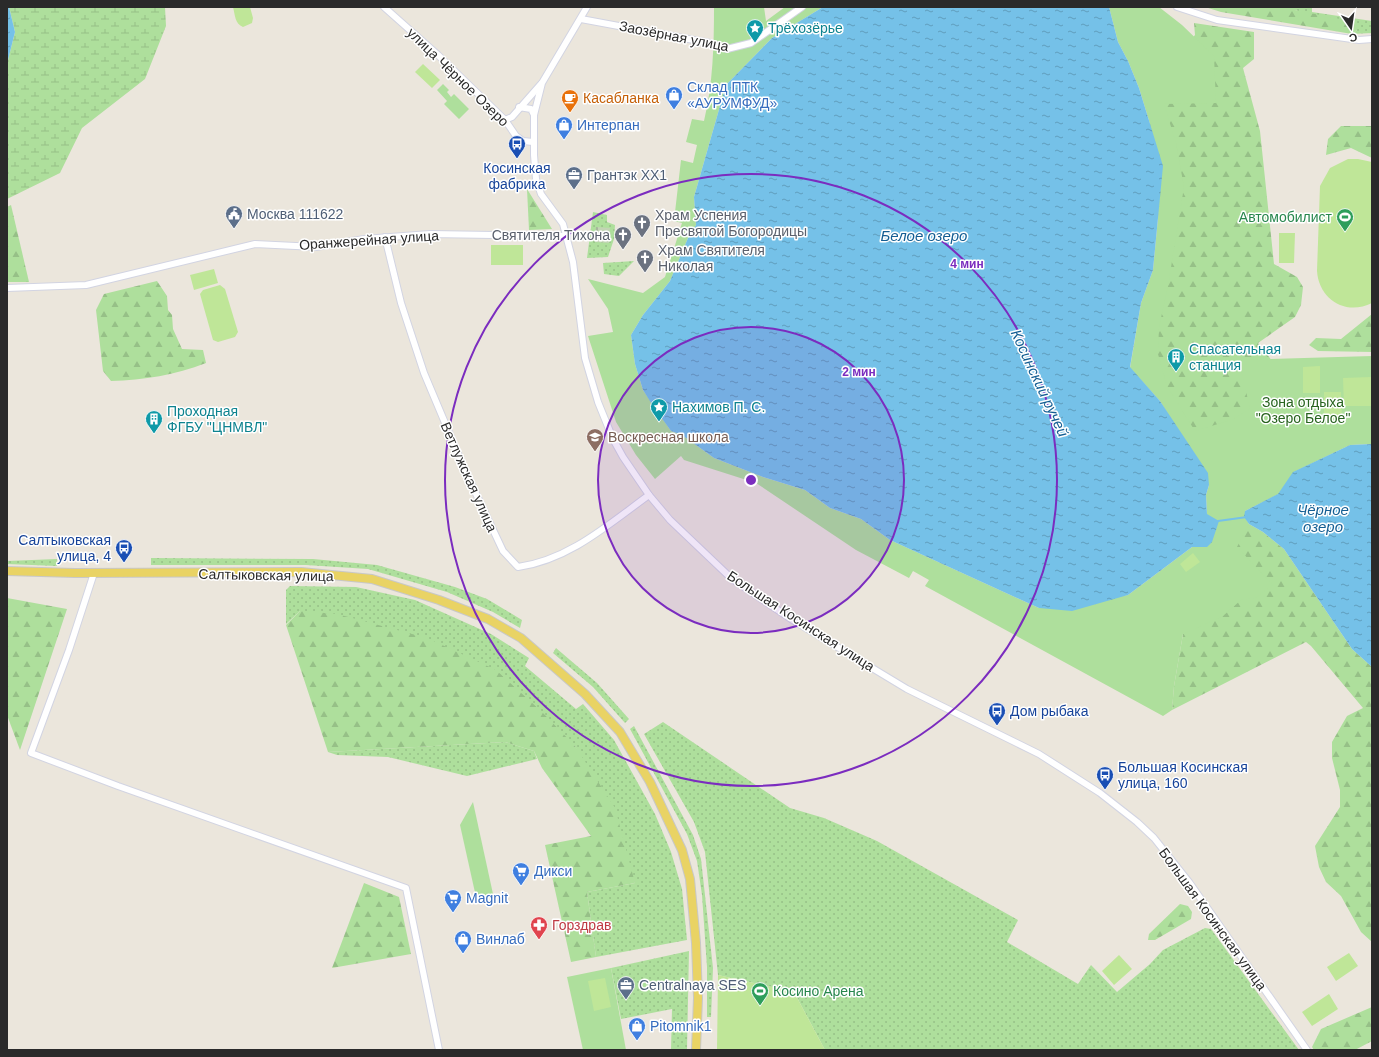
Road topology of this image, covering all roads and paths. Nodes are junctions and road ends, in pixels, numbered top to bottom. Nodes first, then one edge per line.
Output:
1 (384, 7) edge
2 (587, 7) edge
3 (802, 7) edge
4 (1177, 7) edge
5 (581, 19) junction
6 (1372, 39) edge
7 (542, 83) junction
8 (519, 107) junction
9 (534, 115) junction
10 (504, 120) junction
11 (533, 142) junction
12 (567, 236) junction
13 (385, 237) junction
14 (7, 288) edge
15 (649, 495) junction
16 (7, 571) edge
17 (94, 573) junction
18 (439, 1050) edge
19 (696, 1050) edge
20 (1307, 1050) edge

1 - 10 street, улица Чёрное Озеро
2 - 5 street, Большая Косинская улица
3 - 5 street, Заозёрная улица
4 - 6 street
5 - 7 street, Большая Косинская улица
7 - 8 street
7 - 9 street, Большая Косинская улица
8 - 9 street
8 - 10 street
9 - 11 street, Большая Косинская улица
10 - 11 street, улица Чёрное Озеро
11 - 12 street, Большая Косинская улица
12 - 13 street, Оранжерейная улица
12 - 15 street, Большая Косинская улица
13 - 14 street, Оранжерейная улица
13 - 15 street, Ветлужская улица
15 - 20 street, Большая Косинская улица
16 - 17 main road, Салтыковская улица
17 - 18 street
17 - 19 main road, Салтыковская улица

